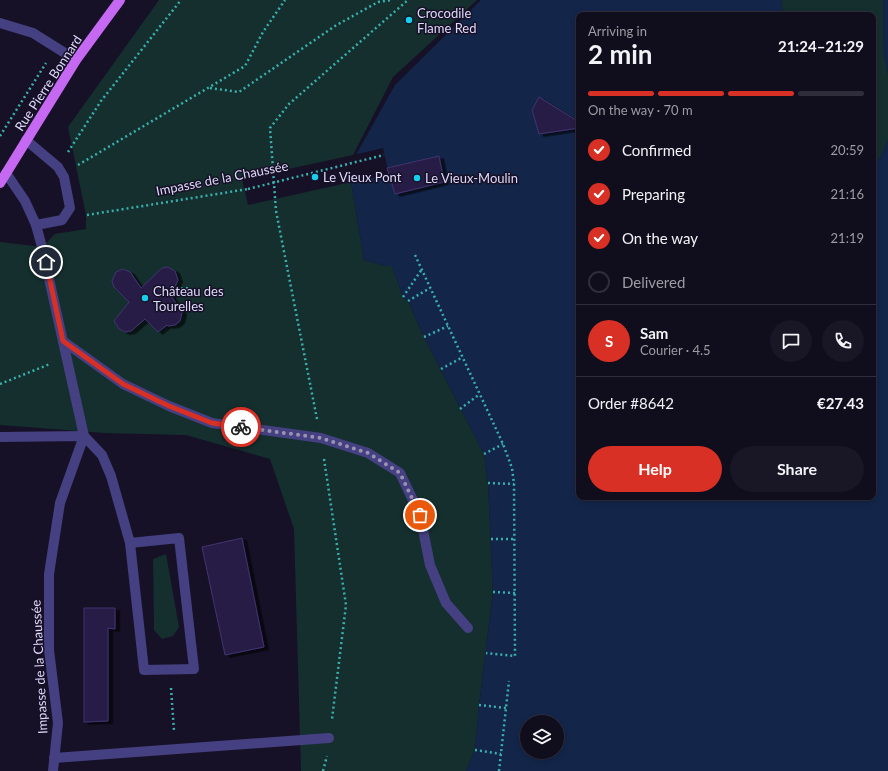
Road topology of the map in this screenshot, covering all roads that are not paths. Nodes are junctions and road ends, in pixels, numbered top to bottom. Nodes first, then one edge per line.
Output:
1 (120, 0) edge
2 (0, 24) edge
3 (76, 60) junction
4 (26, 140) junction
5 (6, 173) junction
6 (0, 183) edge
7 (36, 225) junction
8 (63, 341) junction
9 (84, 436) junction
10 (0, 437) edge
11 (130, 543) junction
12 (468, 628) dead end
13 (329, 738) road end
14 (54, 758) junction
15 (53, 771) edge

1 - 3 main road, Rue Pierre Bonnard
2 - 3 street
3 - 4 main road, Rue Pierre Bonnard
4 - 5 main road, Rue Pierre Bonnard
4 - 7 street
5 - 6 main road, Rue Pierre Bonnard
5 - 7 street
7 - 8 street
8 - 9 street
8 - 12 street
9 - 10 street
9 - 11 street
9 - 14 street, Impasse de la Chaussée
11 - 11 street
13 - 14 street
14 - 15 street, Impasse de la Chaussée

